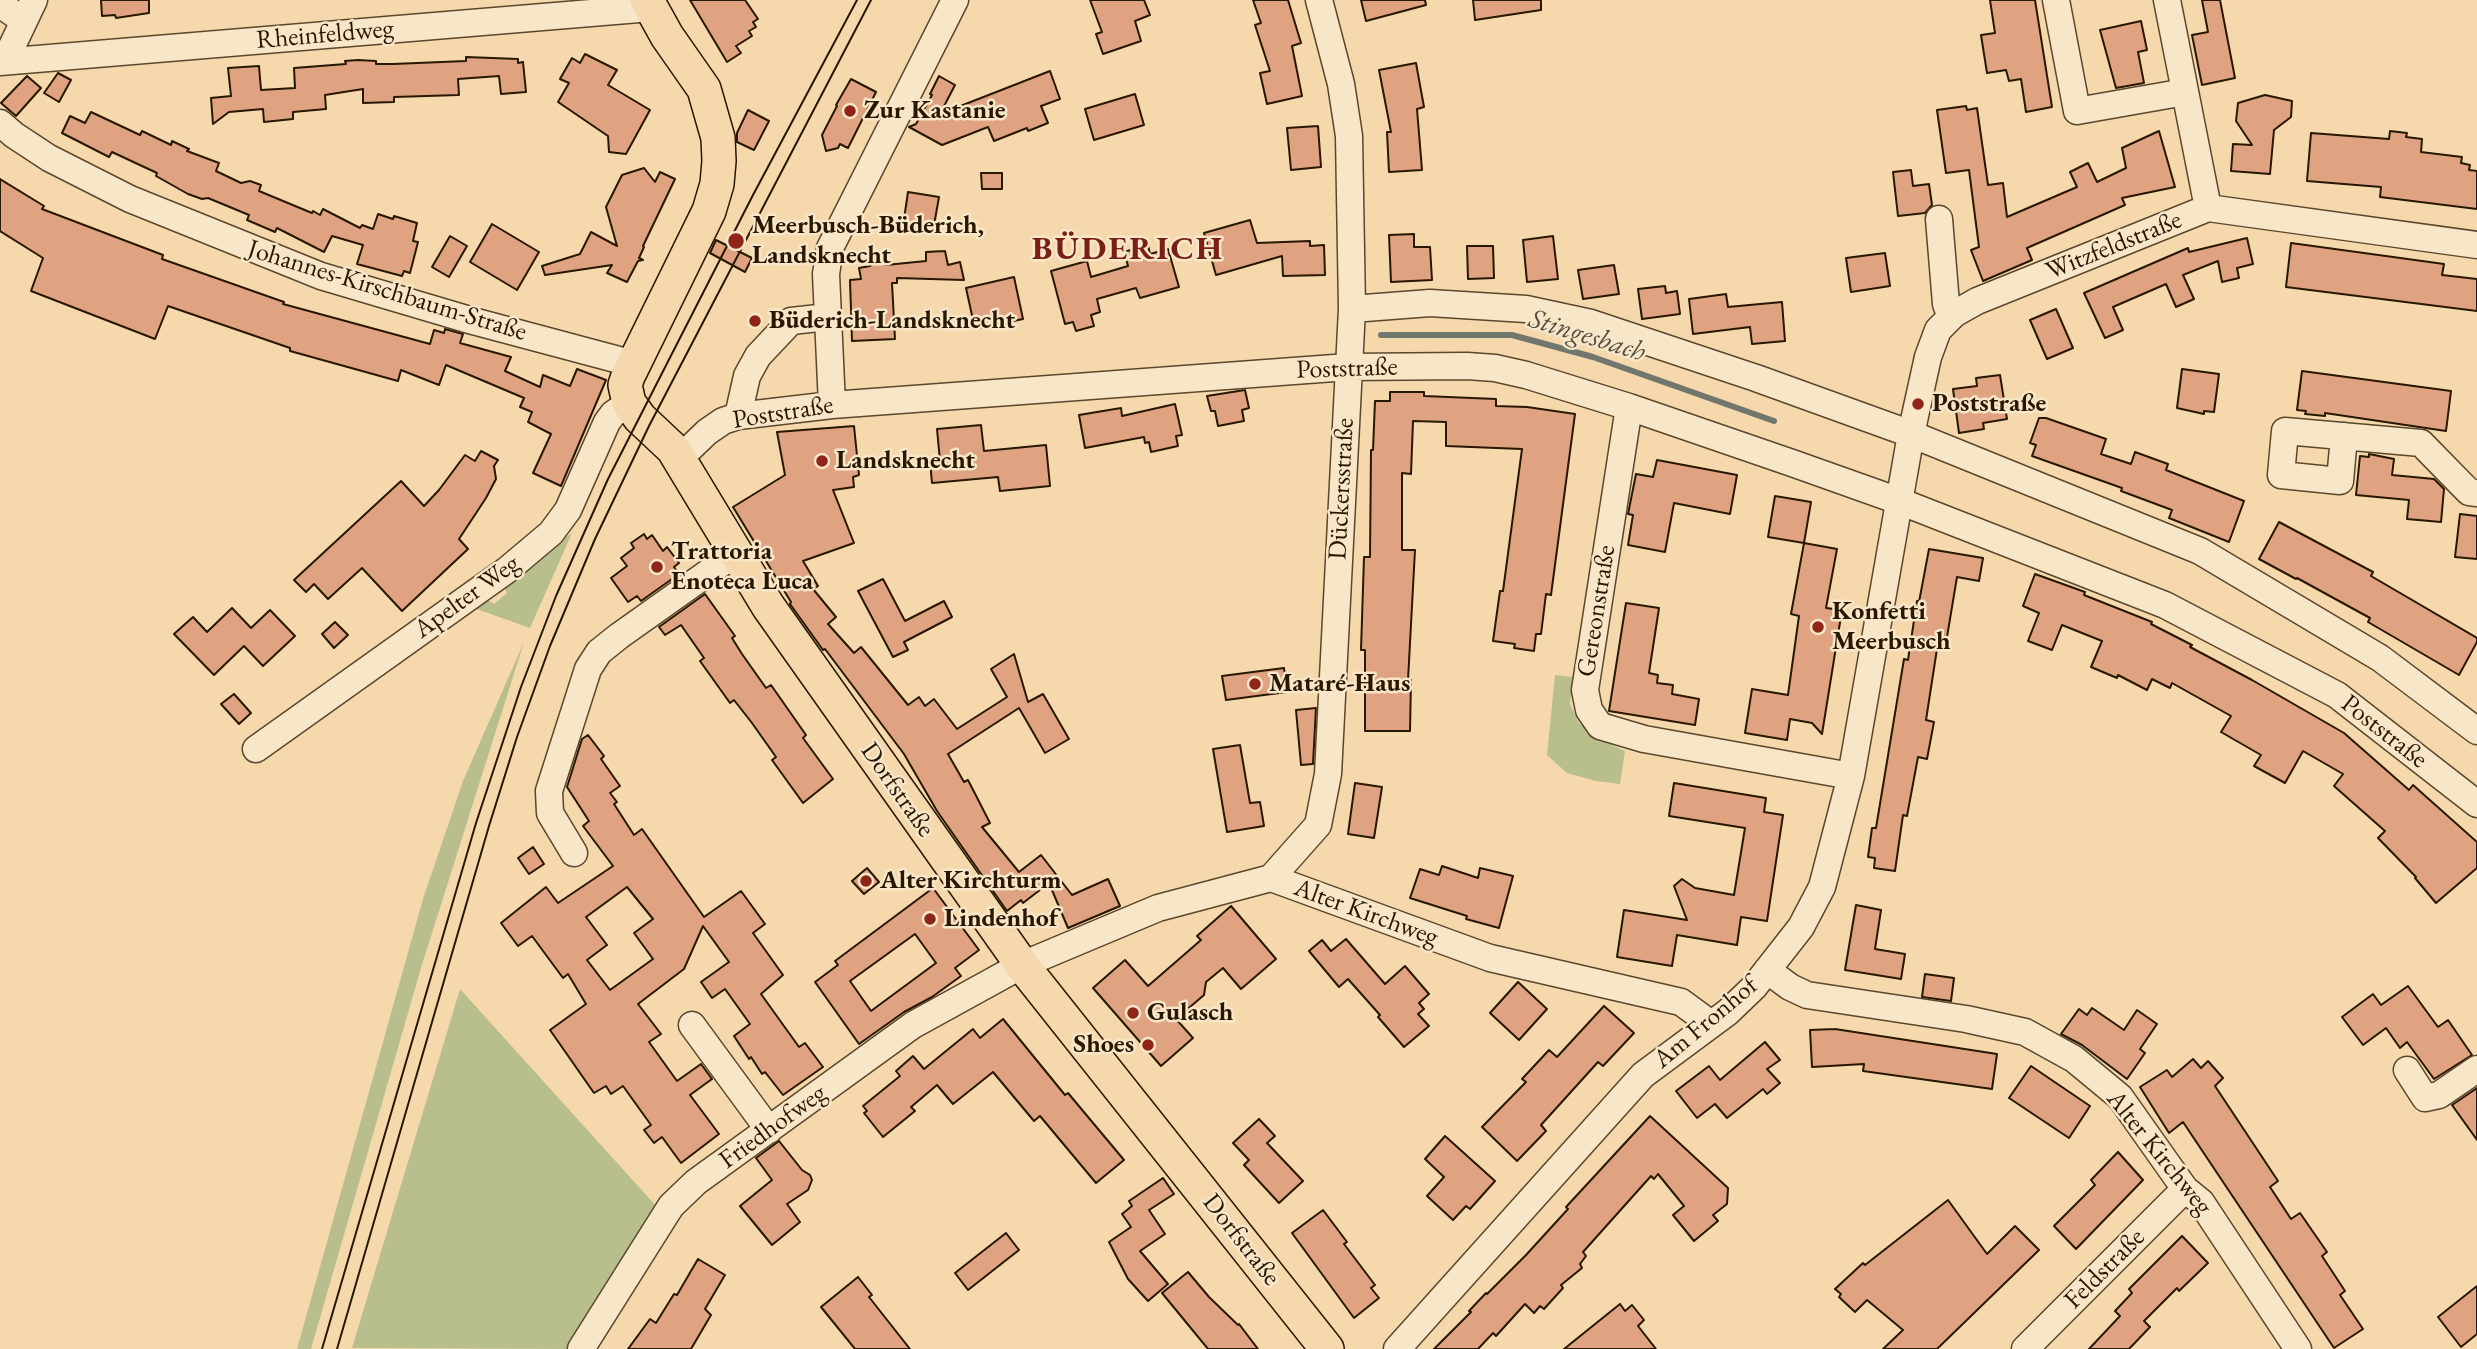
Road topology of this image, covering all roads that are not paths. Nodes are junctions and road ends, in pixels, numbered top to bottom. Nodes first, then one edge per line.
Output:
1 (955, 0) edge
2 (1319, 0) edge
3 (2056, 0) edge
4 (2167, 0) edge
5 (0, 4) edge
6 (649, 4) edge
7 (29, 11) edge
8 (2, 61) edge
9 (2185, 92) junction
10 (0, 123) edge
11 (2208, 208) junction
12 (1939, 219) dead end
13 (2477, 245) edge
14 (1352, 309) junction
15 (828, 317) junction
16 (1951, 317) junction
17 (634, 364) junction
18 (1349, 367) junction
19 (832, 405) junction
20 (1629, 407) junction
21 (634, 410) junction
22 (738, 415) junction
23 (1911, 434) junction
24 (2344, 436) dead end
25 (680, 458) junction
26 (2477, 493) edge
27 (1899, 502) junction
28 (736, 553) junction
29 (2477, 731) edge
30 (256, 749) dead end
31 (1851, 776) junction
32 (2477, 804) edge
33 (574, 853) dead end
34 (1271, 878) junction
35 (1022, 965) junction
36 (1768, 971) junction
37 (1711, 1024) junction
38 (692, 1025) dead end
39 (2477, 1069) edge
40 (2407, 1070) dead end
41 (769, 1130) junction
42 (2185, 1189) junction
43 (581, 1349) edge
44 (1327, 1349) edge
45 (1397, 1349) edge
46 (2025, 1349) edge
47 (2298, 1349) edge

1 - 15 street
2 - 14 street, Dückersstraße
3 - 9 street
4 - 9 street
5 - 7 street
6 - 8 street, Rheinfeldweg
6 - 17 main road
7 - 8 street
9 - 11 street
10 - 17 street, Johannes-Kirschbaum-Straße
11 - 13 street, Witzfeldstraße
11 - 16 street, Witzfeldstraße
12 - 16 street
14 - 18 street, Dückersstraße
14 - 23 street
15 - 19 street
15 - 22 street
16 - 23 street, Witzfeldstraße
17 - 21 main road
18 - 19 street, Poststraße
18 - 20 street, Poststraße
18 - 34 street, Dückersstraße
19 - 22 street, Poststraße
20 - 27 street, Poststraße
20 - 31 street, Gereonstraße
21 - 25 main road, Dorfstraße
21 - 30 street, Apelter Weg
22 - 25 street, Poststraße
23 - 27 street, Witzfeldstraße
23 - 29 street
24 - 26 street
25 - 28 main road, Dorfstraße
27 - 31 street, Am Fronhof
27 - 32 street, Poststraße
28 - 33 street
28 - 35 main road, Dorfstraße
31 - 36 street, Am Fronhof
34 - 35 street, Alter Kirchweg
34 - 37 street, Alter Kirchweg
35 - 41 street, Friedhofweg
35 - 44 main road, Dorfstraße
36 - 37 street, Am Fronhof
36 - 42 street, Alter Kirchweg
37 - 45 street, Am Fronhof
38 - 41 street
39 - 40 street
41 - 43 street, Friedhofweg
42 - 46 street, Feldstraße
42 - 47 street, Alter Kirchweg

